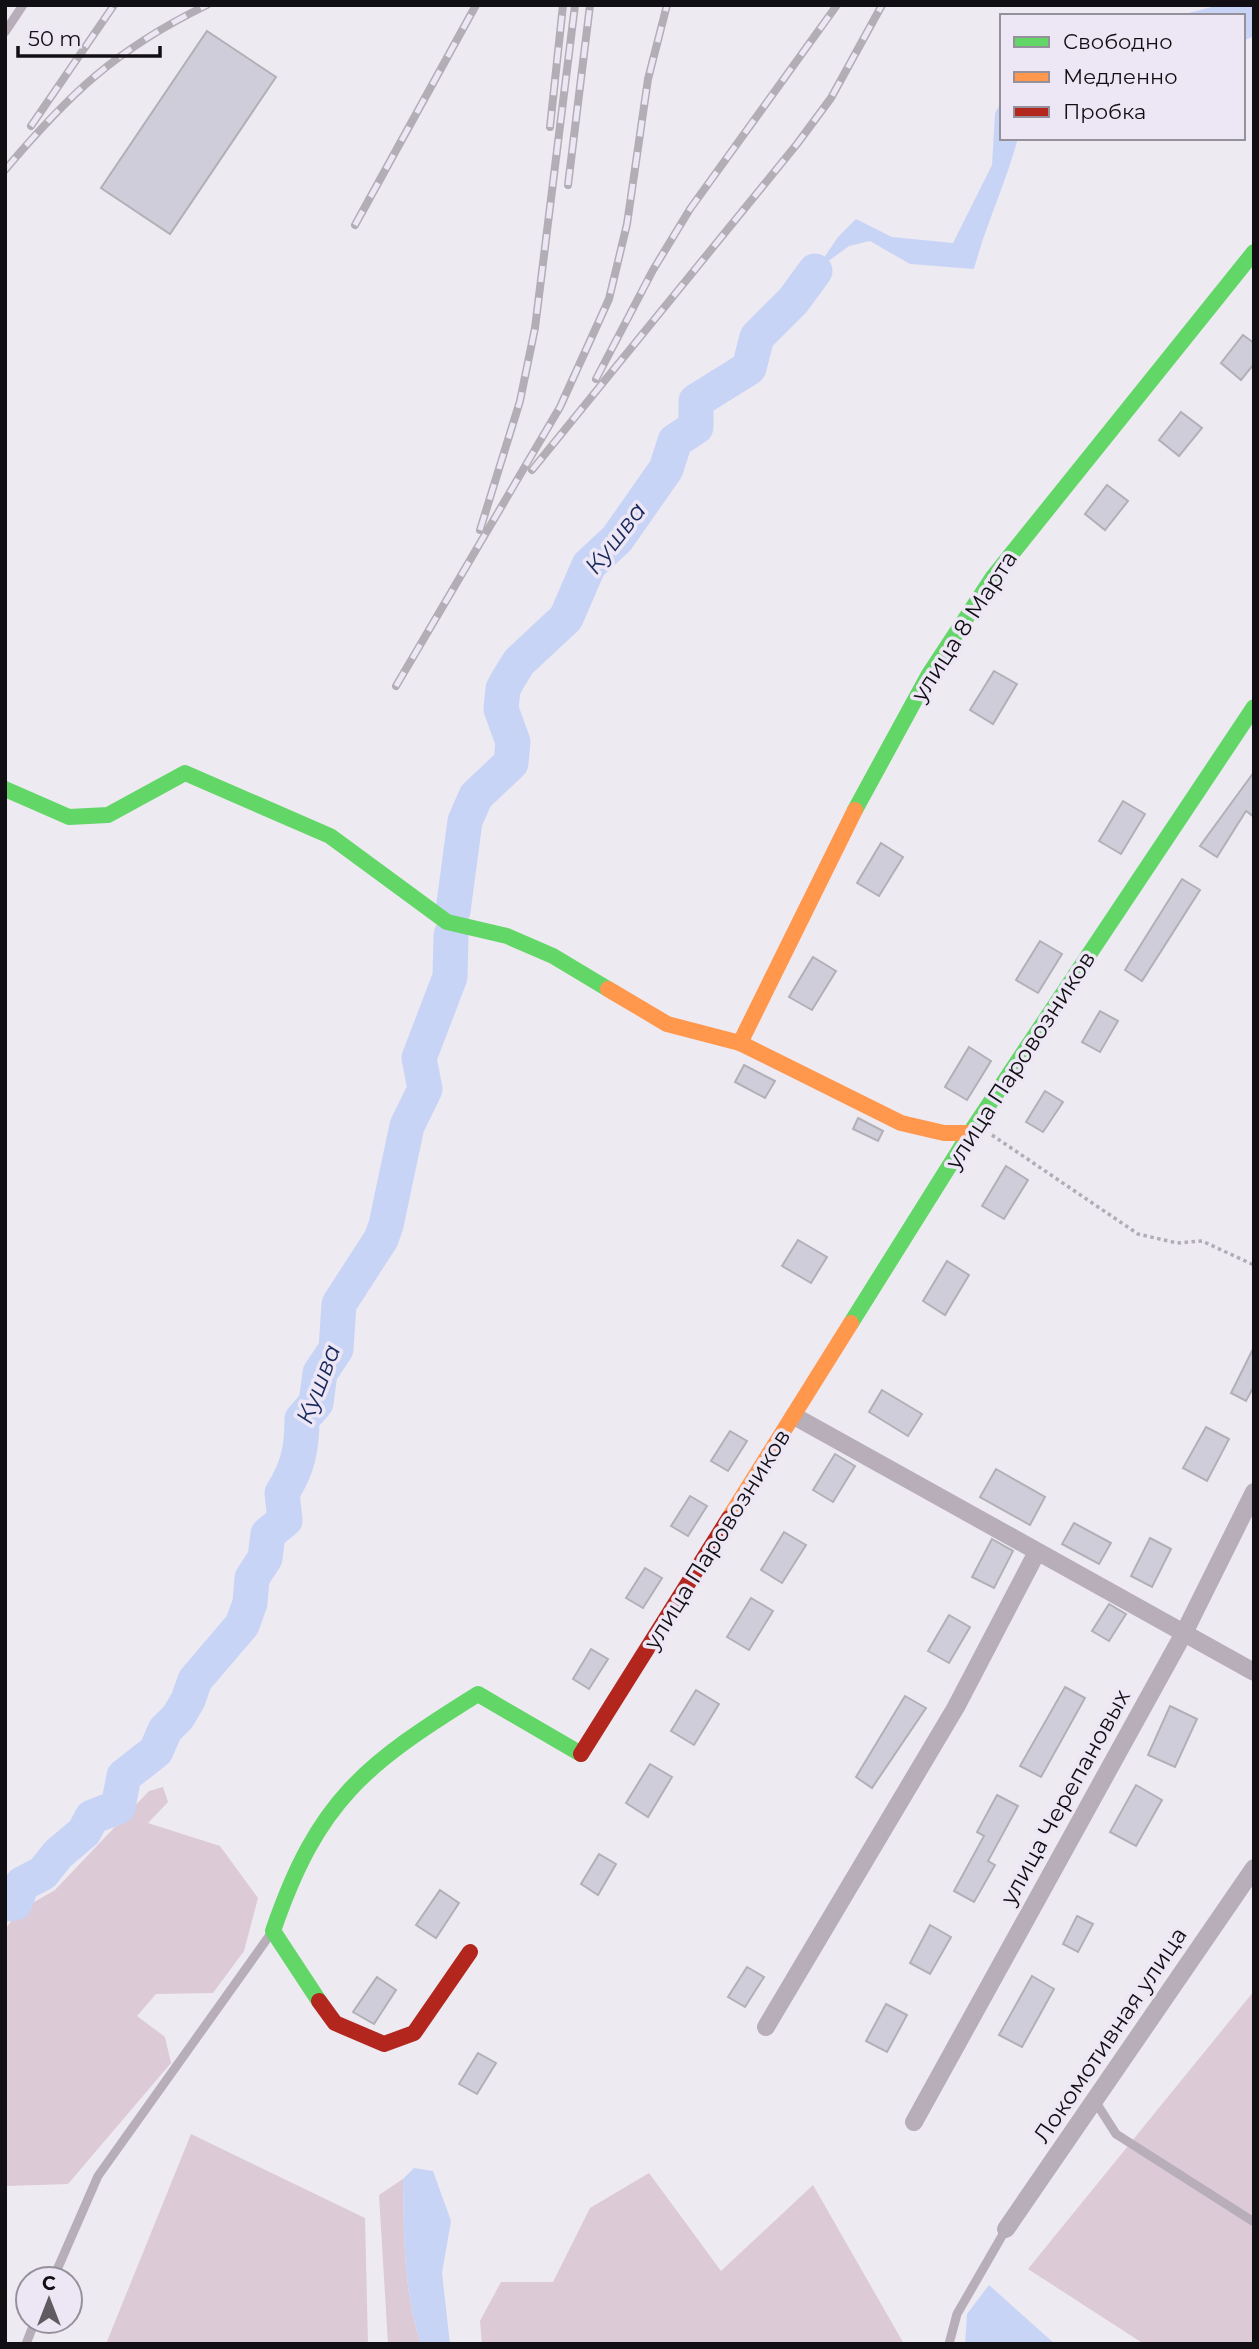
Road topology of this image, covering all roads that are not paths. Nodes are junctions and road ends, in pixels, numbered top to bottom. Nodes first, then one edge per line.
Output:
1 (23, 5) edge
2 (5, 32) edge
3 (1254, 252) edge
4 (1254, 707) edge
5 (5, 789) edge
6 (740, 1043) junction
7 (973, 1129) junction
8 (794, 1416) junction
9 (1254, 1492) edge
10 (1037, 1552) junction
11 (1184, 1633) junction
12 (1254, 1672) edge
13 (1254, 1868) edge
14 (273, 1931) junction
15 (470, 1952) dead end
16 (766, 2027) dead end
17 (1095, 2101) junction
18 (914, 2122) dead end
19 (1254, 2222) edge
20 (1006, 2229) joint
21 (59, 2265) edge
22 (949, 2344) edge

1 - 2 lane
3 - 6 street, улица 8 Марта
4 - 7 street, улица Паровозников
5 - 6 street
6 - 7 street
7 - 8 street, улица Паровозников
8 - 10 street
8 - 14 street, улица Паровозников
9 - 11 street, улица Черепановых
10 - 11 street
10 - 16 street
11 - 12 street
11 - 18 street, улица Черепановых
13 - 17 street, Локомотивная улица
14 - 15 street
14 - 21 lane
17 - 19 lane
17 - 20 street, Локомотивная улица
20 - 22 lane

